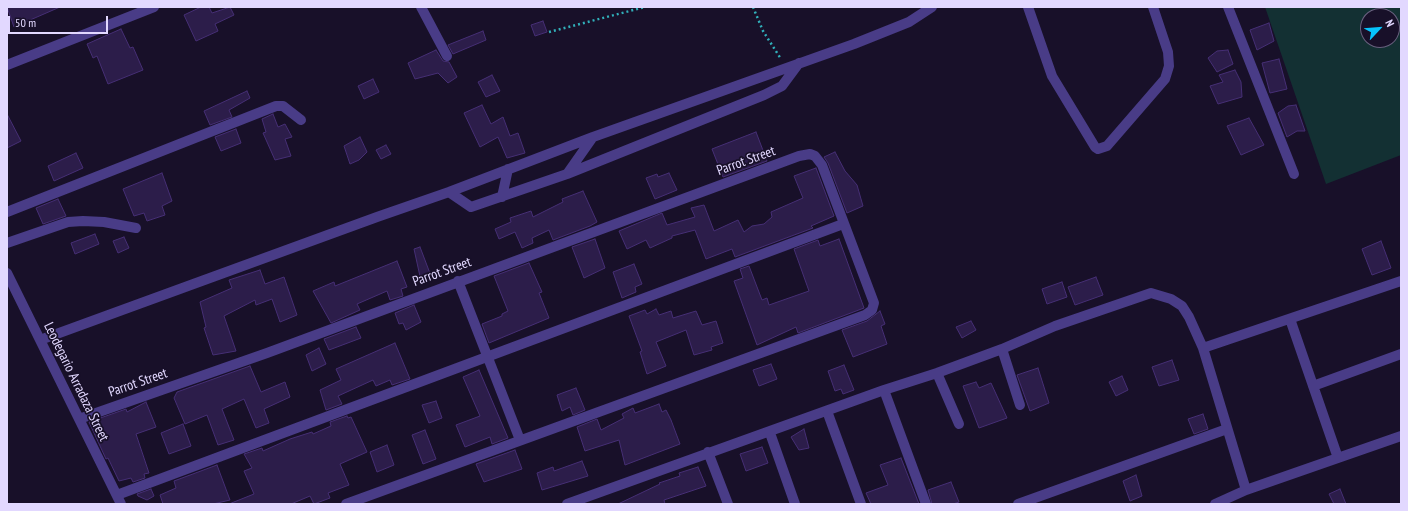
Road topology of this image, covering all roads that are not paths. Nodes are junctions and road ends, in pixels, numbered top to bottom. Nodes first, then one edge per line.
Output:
1 (154, 7) edge
2 (421, 7) edge
3 (932, 7) edge
4 (1028, 7) edge
5 (1153, 7) edge
6 (1228, 7) edge
7 (447, 56) dead end
8 (799, 63) junction
9 (7, 65) edge
10 (767, 74) junction
11 (784, 82) junction
12 (301, 120) dead end
13 (593, 137) junction
14 (508, 169) junction
15 (567, 174) junction
16 (1294, 174) dead end
17 (449, 192) junction
18 (502, 197) junction
19 (7, 212) edge
20 (843, 224) junction
21 (136, 228) dead end
22 (7, 243) edge
23 (8, 279) edge
24 (458, 281) junction
25 (1401, 281) edge
26 (1290, 319) junction
27 (40, 340) junction
28 (1203, 348) junction
29 (1002, 349) junction
30 (1401, 354) edge
31 (487, 359) junction
32 (937, 373) junction
33 (1313, 386) junction
34 (884, 390) junction
35 (1020, 405) dead end
36 (827, 411) junction
37 (79, 419) junction
38 (959, 424) dead end
39 (1227, 429) junction
40 (770, 432) junction
41 (1401, 436) edge
42 (520, 440) junction
43 (708, 452) junction
44 (1338, 458) junction
45 (1246, 490) junction
46 (119, 500) edge
47 (346, 504) edge
48 (568, 504) edge
49 (728, 504) edge
50 (795, 504) edge
51 (861, 504) edge
52 (926, 504) edge
53 (1018, 504) edge
54 (1215, 504) edge

1 - 9 street
2 - 7 street
3 - 8 street
4 - 5 street
6 - 16 street
8 - 10 street
8 - 11 street
10 - 11 street
10 - 13 street
11 - 15 street
12 - 19 street
13 - 14 street
13 - 15 street
14 - 17 street
14 - 18 street
15 - 18 street
17 - 18 street
17 - 27 street
20 - 24 street, Parrot Street
20 - 31 street
20 - 42 street
21 - 22 street
23 - 27 street, Leodegario Arradaza Street
24 - 31 street
24 - 37 street, Parrot Street
25 - 26 street
26 - 28 street
26 - 33 street
27 - 37 street, Leodegario Arradaza Street
28 - 29 street
28 - 39 street
29 - 32 street
29 - 35 street
30 - 33 street
31 - 42 street
31 - 46 street
32 - 34 street
32 - 38 street
33 - 44 street
34 - 36 street
34 - 52 street
36 - 40 street
36 - 51 street
37 - 46 street, Leodegario Arradaza Street
39 - 45 street
39 - 53 street
40 - 43 street
40 - 50 street
41 - 44 street
42 - 47 street
43 - 48 street
43 - 49 street
44 - 45 street
45 - 54 street

